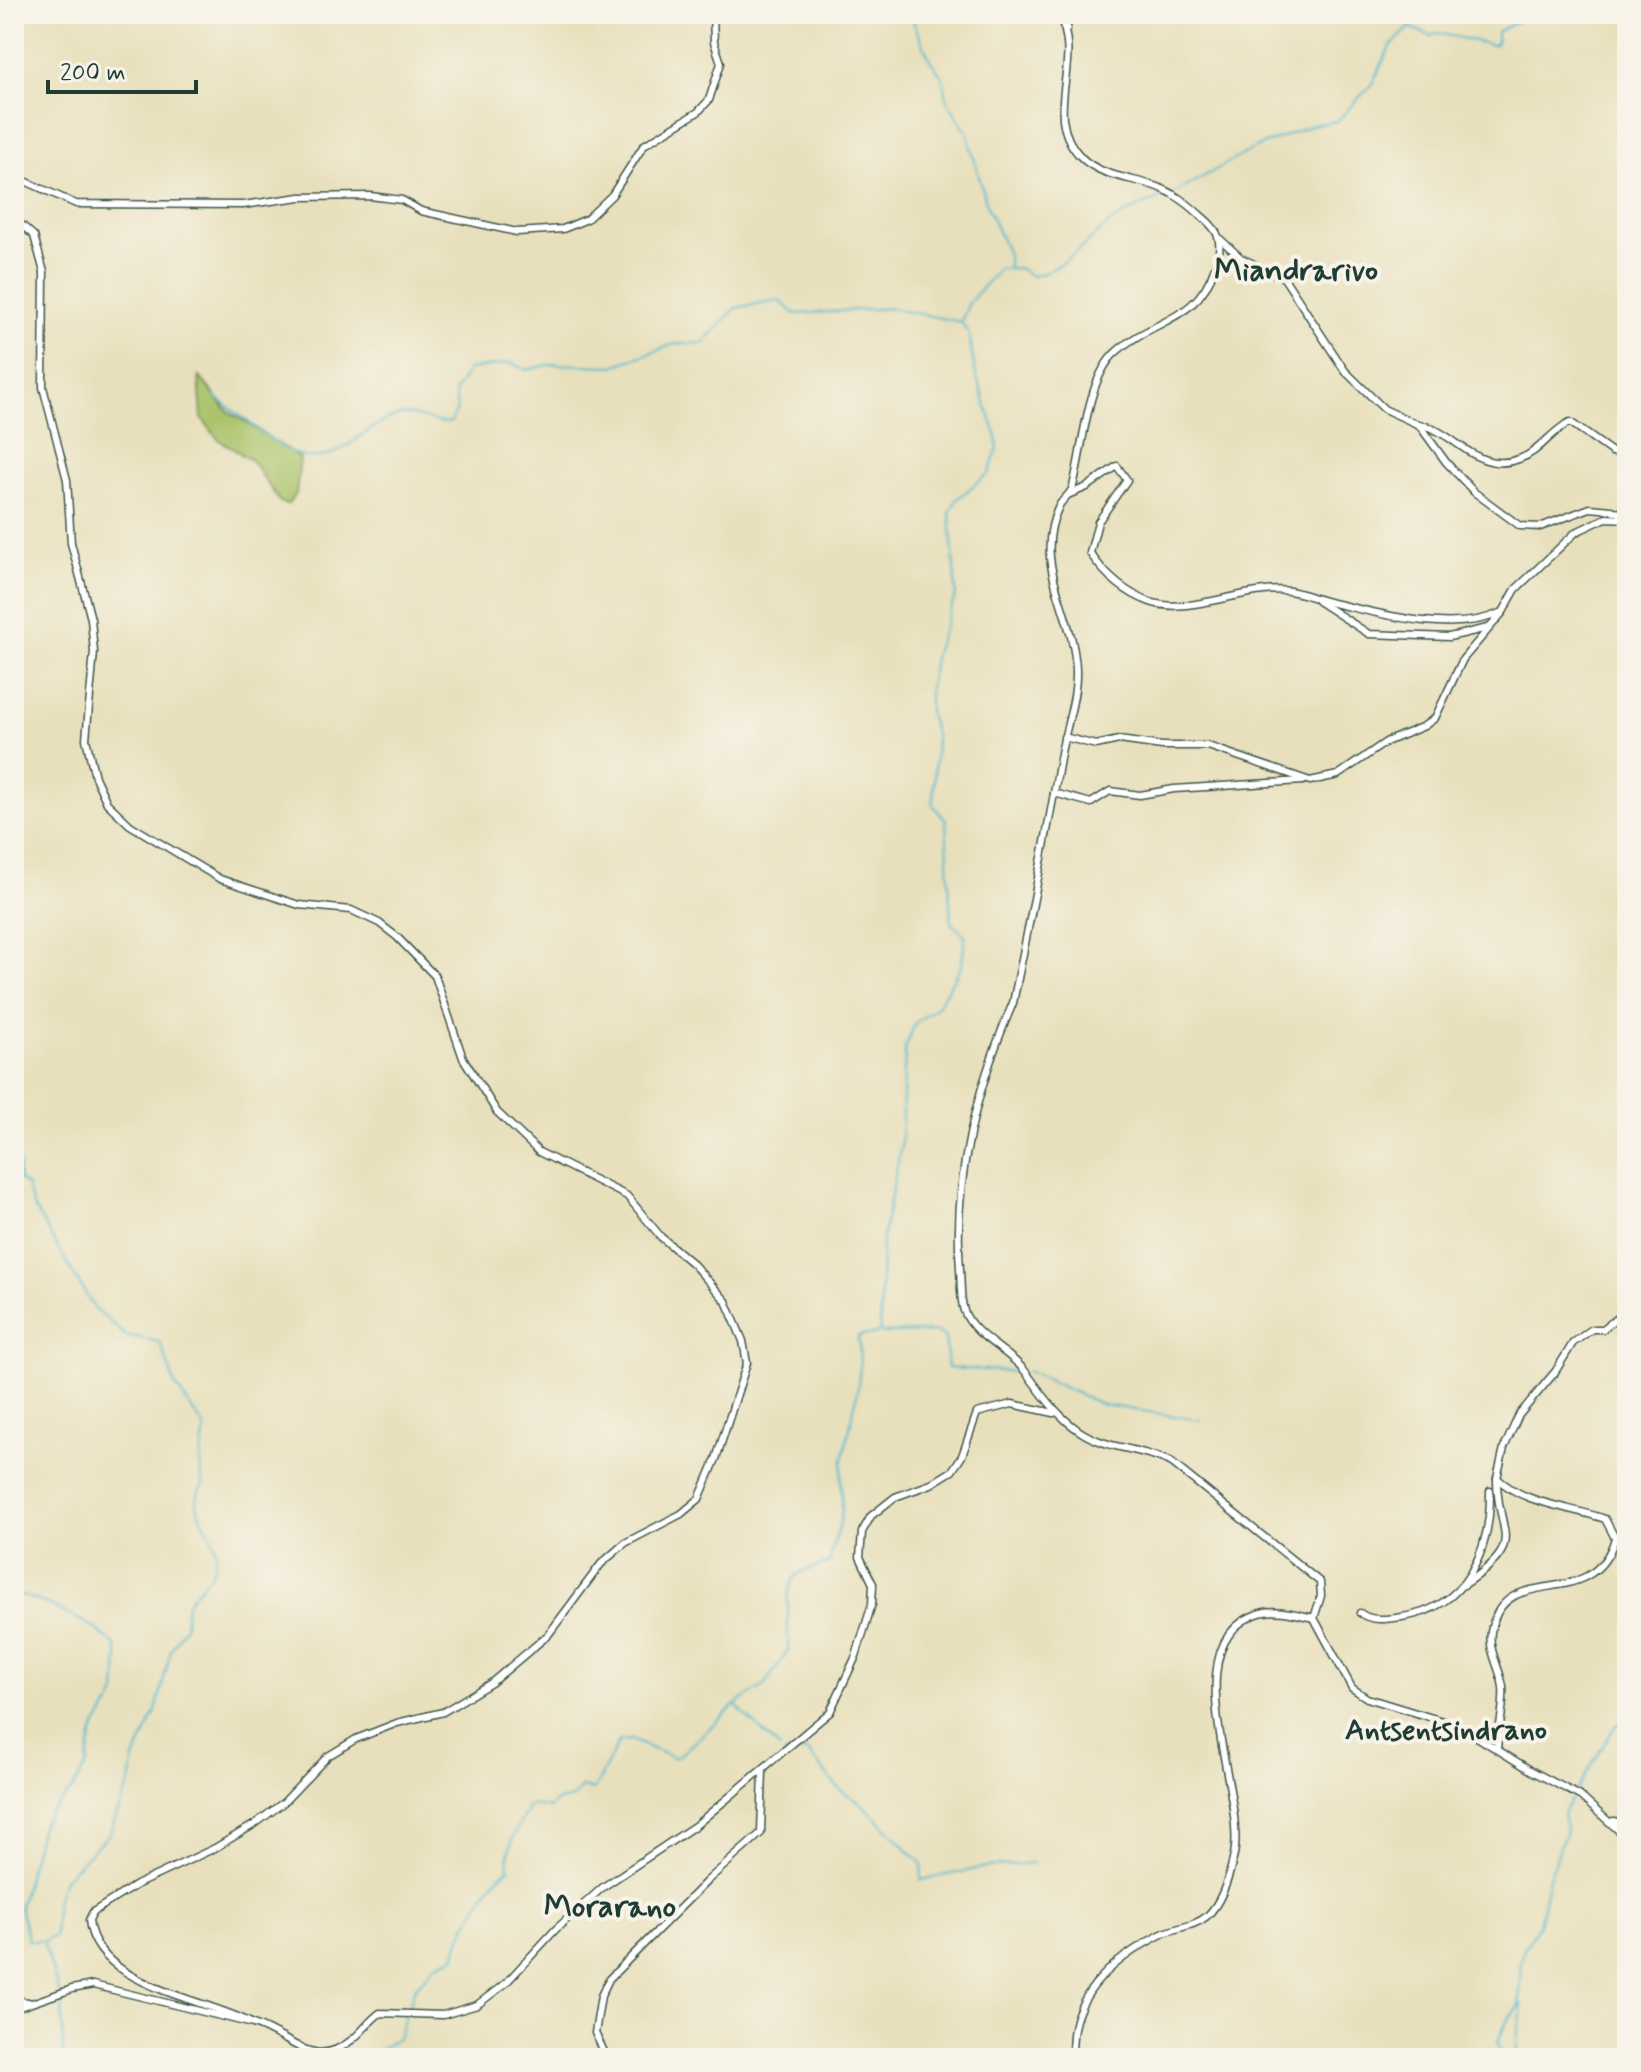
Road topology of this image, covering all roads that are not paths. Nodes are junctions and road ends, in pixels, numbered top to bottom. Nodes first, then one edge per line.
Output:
1 (713, 14) edge
2 (1058, 14) edge
3 (1068, 14) edge
4 (1067, 28) junction
5 (14, 176) edge
6 (14, 218) edge
7 (1219, 238) junction
8 (1419, 425) junction
9 (1627, 457) edge
10 (1070, 494) junction
11 (1627, 518) edge
12 (1312, 597) junction
13 (1503, 612) junction
14 (1492, 626) junction
15 (1064, 737) junction
16 (1310, 781) junction
17 (1054, 793) junction
18 (1627, 1311) edge
19 (1057, 1414) junction
20 (1497, 1478) junction
21 (1490, 1491) dead end
22 (1464, 1585) junction
23 (1360, 1613) dead end
24 (1314, 1618) junction
25 (1497, 1749) junction
26 (763, 1770) junction
27 (1613, 1821) junction
28 (1627, 1824) edge
29 (1627, 1838) edge
30 (14, 2000) edge
31 (32, 2002) junction
32 (14, 2009) edge
33 (253, 2024) junction
34 (607, 2058) edge
35 (1073, 2058) edge

1 - 5 street
2 - 4 street
3 - 4 street
4 - 7 street
6 - 33 street
7 - 8 street
7 - 10 street
8 - 9 street
8 - 11 street
10 - 12 street
10 - 15 street
11 - 13 street
12 - 13 street
12 - 14 street
13 - 14 street
14 - 16 street
15 - 16 street
15 - 17 street
16 - 17 street
17 - 19 street
18 - 20 street
19 - 24 street
19 - 26 street
20 - 22 street
20 - 25 street
21 - 22 street
22 - 23 street
24 - 25 street
24 - 35 street
25 - 27 street
26 - 33 street
26 - 34 street
27 - 28 street
27 - 29 street
30 - 31 street
31 - 32 street
31 - 33 street

